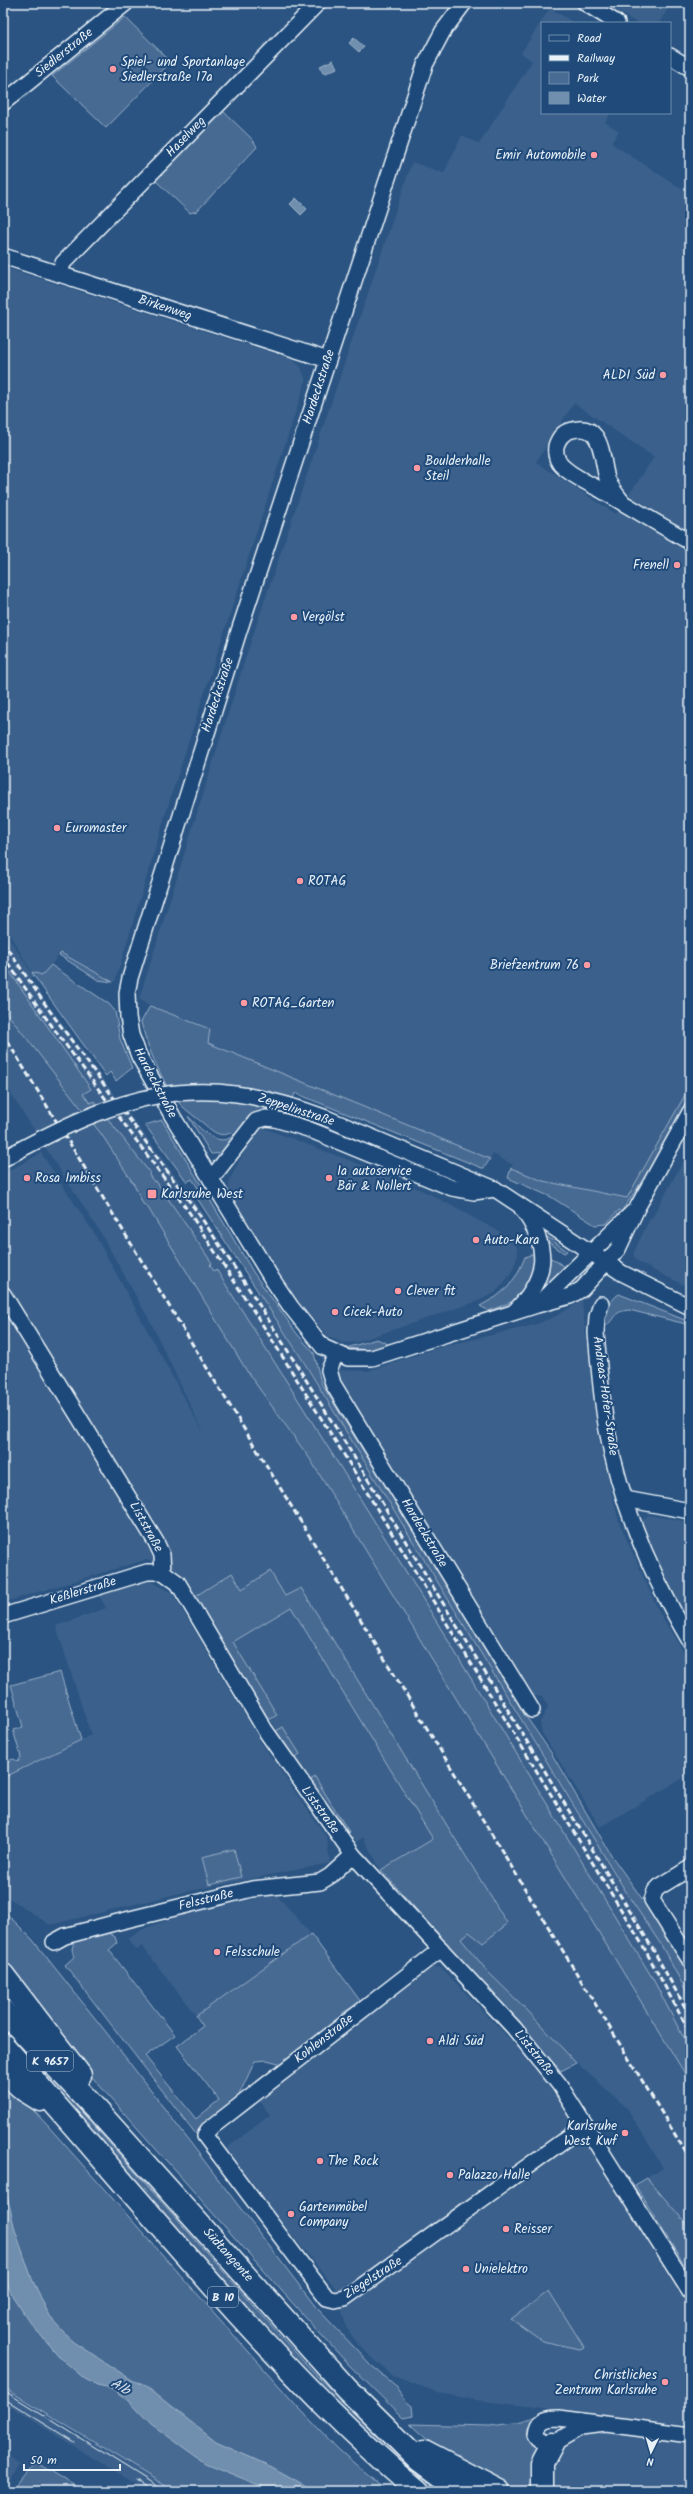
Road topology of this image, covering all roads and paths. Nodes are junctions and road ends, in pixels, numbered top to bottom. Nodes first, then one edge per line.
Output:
1 (126, 3) edge
2 (318, 3) edge
3 (464, 3) edge
4 (584, 3) edge
5 (615, 22) edge
6 (671, 57) edge
7 (690, 68) edge
8 (3, 103) edge
9 (3, 256) edge
10 (60, 274) junction
11 (328, 360) junction
12 (624, 504) junction
13 (690, 542) edge
14 (690, 1112) edge
15 (3, 1159) edge
16 (211, 1179) junction
17 (495, 1189) junction
18 (517, 1202) junction
19 (637, 1208) junction
20 (591, 1253) junction
21 (607, 1264) junction
22 (3, 1294) edge
23 (601, 1304) dead end
24 (537, 1305) junction
25 (690, 1307) edge
26 (512, 1314) junction
27 (336, 1354) junction
28 (625, 1499) junction
29 (690, 1510) edge
30 (163, 1572) junction
31 (3, 1616) edge
32 (690, 1641) edge
33 (532, 1710) dead end
34 (353, 1855) junction
35 (690, 1868) edge
36 (54, 1942) dead end
37 (441, 1949) junction
38 (690, 1960) edge
39 (3, 1975) edge
40 (3, 2011) edge
41 (3, 2045) edge
42 (3, 2070) edge
43 (97, 2110) junction
44 (63, 2114) junction
45 (585, 2125) junction
46 (208, 2130) joint
47 (690, 2292) edge
48 (604, 2424) junction
49 (690, 2435) edge
50 (396, 2438) junction
51 (552, 2444) junction
52 (392, 2470) junction
53 (406, 2491) edge
54 (418, 2491) edge
55 (461, 2491) edge
56 (499, 2491) edge
57 (542, 2491) edge

1 - 8 street, Siedlerstraße
2 - 10 street, Haselweg
3 - 11 street, Hardeckstraße
4 - 5 street
6 - 7 street
9 - 10 street, Birkenweg
10 - 11 street, Birkenweg
11 - 16 street, Hardeckstraße
12 - 12 street
12 - 13 street
14 - 19 street
15 - 17 street, Zeppelinstraße, bridge
16 - 17 street, Zeppelinstraße
16 - 27 street, Hardeckstraße
17 - 18 street, Zeppelinstraße
18 - 20 street, Zeppelinstraße
18 - 26 street
19 - 20 street, Hardeckstraße
19 - 21 street, Hardeckstraße
20 - 21 street, Zeppelinstraße
20 - 24 street, Hardeckstraße
21 - 24 street, Hardeckstraße
21 - 25 street
22 - 30 street, Liststraße
23 - 28 street, Andreas-Hofer-Straße
24 - 26 street, Hardeckstraße
26 - 27 street, Hardeckstraße
27 - 33 street, Hardeckstraße
28 - 29 street
28 - 32 street, Andreas-Hofer-Straße
30 - 31 street, Keßlerstraße
30 - 34 street, Liststraße
34 - 36 street, Felsstraße
34 - 37 street, Liststraße
35 - 38 street
37 - 45 street, Liststraße
37 - 46 street, Kohlenstraße
39 - 43 highway, B 10
40 - 43 highway, Südtangente / K 9657
41 - 44 highway, K 9657
42 - 44 highway, B 10
43 - 50 highway, Südtangente / B 10
44 - 52 highway, B 10
45 - 46 street, Ziegelstraße
45 - 47 street, Liststraße
48 - 49 street
48 - 51 street
48 - 51 street
50 - 55 highway, Südtangente / B 10
50 - 56 highway
51 - 57 highway
52 - 53 highway
52 - 54 highway, B 10

